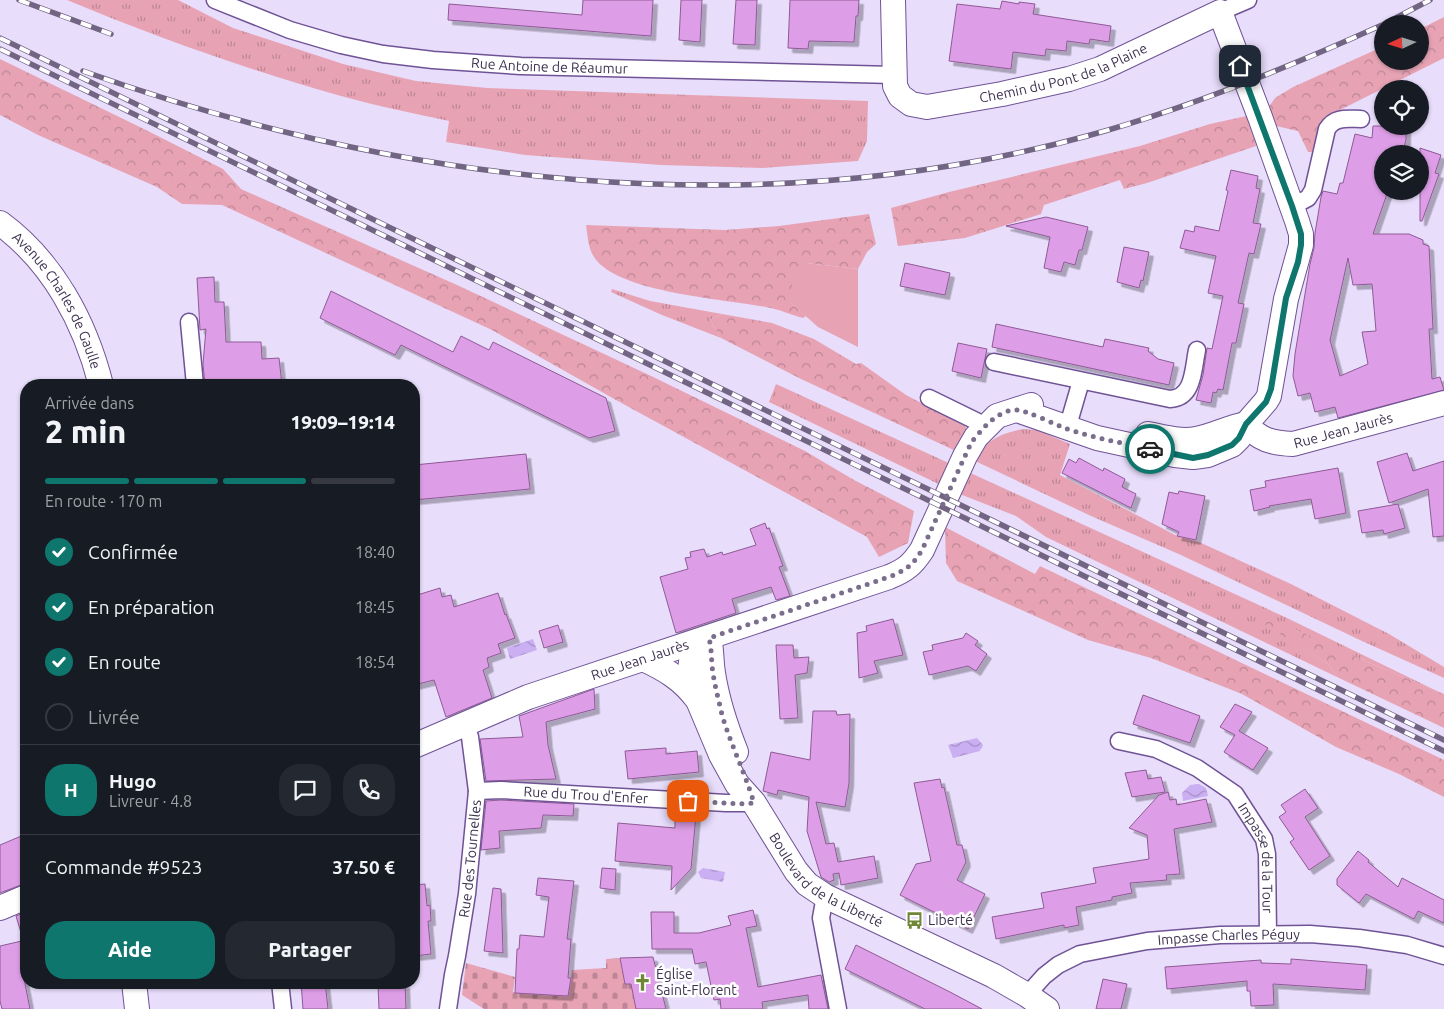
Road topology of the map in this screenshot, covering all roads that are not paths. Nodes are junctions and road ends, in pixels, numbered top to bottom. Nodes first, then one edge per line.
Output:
1 (215, 0) edge
2 (893, 0) edge
3 (1248, 0) edge
4 (1220, 12) junction
5 (897, 86) junction
6 (1361, 119) dead end
7 (1292, 206) junction
8 (0, 222) edge
9 (189, 322) dead end
10 (1197, 350) dead end
11 (994, 362) dead end
12 (99, 379) edge
13 (194, 379) edge
14 (1080, 381) junction
15 (929, 398) dead end
16 (1444, 403) edge
17 (1069, 421) junction
18 (1246, 424) junction
19 (983, 429) junction
20 (703, 640) junction
21 (643, 659) junction
22 (698, 700) junction
23 (466, 725) junction
24 (1119, 741) dead end
25 (420, 744) edge
26 (477, 792) junction
27 (754, 803) junction
28 (826, 896) junction
29 (20, 900) edge
30 (0, 908) edge
31 (1268, 934) junction
32 (1444, 956) edge
33 (135, 989) edge
34 (281, 989) edge
35 (1027, 995) junction
36 (137, 1009) edge
37 (283, 1009) edge
38 (448, 1009) edge
39 (838, 1009) edge
40 (1047, 1009) edge

1 - 5 street, Rue Antoine de Réaumur
2 - 5 street
3 - 4 street
4 - 5 street, Chemin du Pont de la Plaine
4 - 7 street
6 - 7 street
7 - 18 street
8 - 12 street, Avenue Charles de Gaulle
9 - 13 street
10 - 14 street
11 - 14 street
14 - 17 street
15 - 19 street
16 - 18 street, Rue Jean Jaurès
17 - 18 street, Rue Jean Jaurès
17 - 19 street, Rue Jean Jaurès
19 - 20 street, Rue Jean Jaurès
20 - 21 street, Rue Jean Jaurès
20 - 22 street, Boulevard de la Liberté
20 - 27 street, Boulevard de la Liberté
21 - 22 street, Boulevard de la Liberté
21 - 23 street, Rue Jean Jaurès
22 - 27 street, Boulevard de la Liberté
23 - 25 street, Rue Jean Jaurès
23 - 26 street, Rue des Tournelles
24 - 31 street, Impasse de la Tour
26 - 27 street, Rue du Trou d'Enfer
26 - 38 street, Rue des Tournelles
27 - 28 street, Boulevard de la Liberté
28 - 35 street, Boulevard de la Liberté
28 - 39 street
29 - 30 street
31 - 32 street, Impasse Charles Péguy
31 - 35 street, Impasse Charles Péguy
33 - 36 street
34 - 37 street
35 - 40 street, Boulevard de la Liberté

